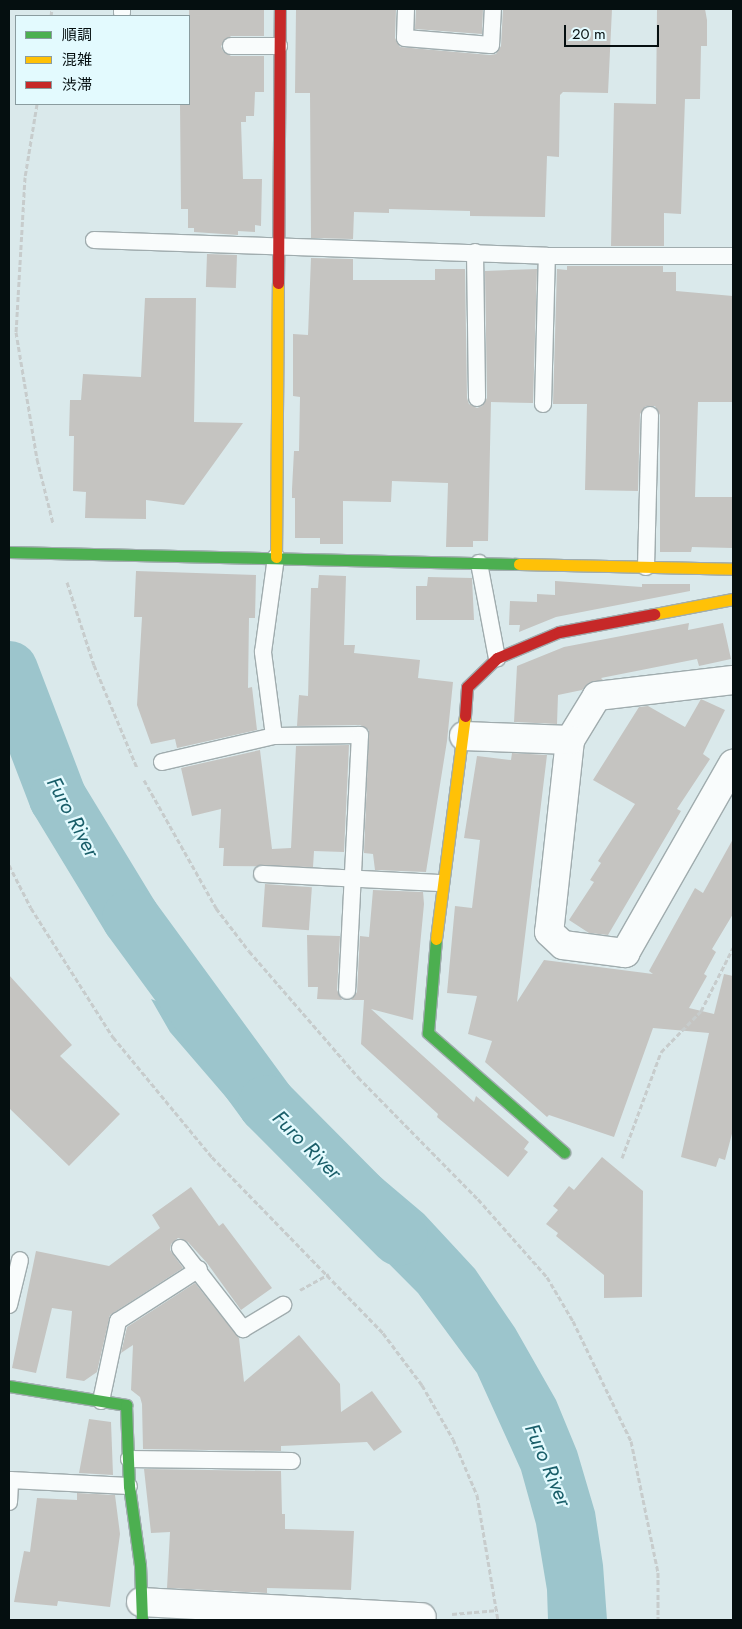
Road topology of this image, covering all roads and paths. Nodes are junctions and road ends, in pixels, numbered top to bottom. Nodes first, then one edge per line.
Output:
1 (280, 9) edge
2 (406, 9) edge
3 (493, 9) edge
4 (232, 46) dead end
5 (279, 46) junction
6 (37, 105) edge
7 (94, 240) dead end
8 (276, 247) junction
9 (474, 252) junction
10 (547, 256) junction
11 (733, 256) edge
12 (477, 398) dead end
13 (543, 404) dead end
14 (650, 415) dead end
15 (9, 552) edge
16 (61, 553) junction
17 (276, 557) junction
18 (479, 563) junction
19 (646, 567) junction
20 (733, 569) edge
21 (733, 599) edge
22 (497, 658) junction
23 (733, 680) edge
24 (274, 736) junction
25 (464, 736) junction
26 (570, 740) junction
27 (162, 762) dead end
28 (733, 764) edge
29 (9, 865) edge
30 (262, 874) dead end
31 (352, 877) junction
32 (441, 883) junction
33 (733, 948) edge
34 (347, 991) dead end
35 (564, 1152) dead end
36 (622, 1158) dead end
37 (180, 1248) dead end
38 (20, 1260) dead end
39 (199, 1269) junction
40 (328, 1274) junction
41 (9, 1305) edge
42 (283, 1305) joint
43 (9, 1386) edge
44 (101, 1401) junction
45 (130, 1459) junction
46 (292, 1461) dead end
47 (129, 1486) junction
48 (9, 1502) edge
49 (498, 1610) junction
50 (142, 1611) edge
51 (273, 1615) edge
52 (422, 1617) joint
53 (498, 1620) edge
54 (658, 1620) edge

1 - 5 street
2 - 3 lane
4 - 5 lane
5 - 8 street
6 - 16 path
7 - 8 lane
8 - 9 lane
8 - 17 street
9 - 10 lane
9 - 12 lane
10 - 11 lane
10 - 13 lane
14 - 19 lane
15 - 16 street
16 - 17 street
16 - 54 path
17 - 18 street
17 - 24 lane
18 - 19 street
18 - 22 lane
19 - 20 street
21 - 22 street
22 - 25 street
23 - 26 street
24 - 27 lane
24 - 31 lane
25 - 26 street
25 - 32 street
26 - 28 street
29 - 40 path
30 - 31 lane
31 - 32 lane
31 - 34 lane
32 - 35 street
33 - 36 path
37 - 39 lane
38 - 41 lane
39 - 42 lane
39 - 44 lane
40 - 42 path
40 - 49 path
43 - 44 street
44 - 45 street
45 - 46 lane
45 - 47 street
47 - 48 lane
47 - 50 street
49 - 52 path
49 - 53 path
50 - 51 street
51 - 52 street

